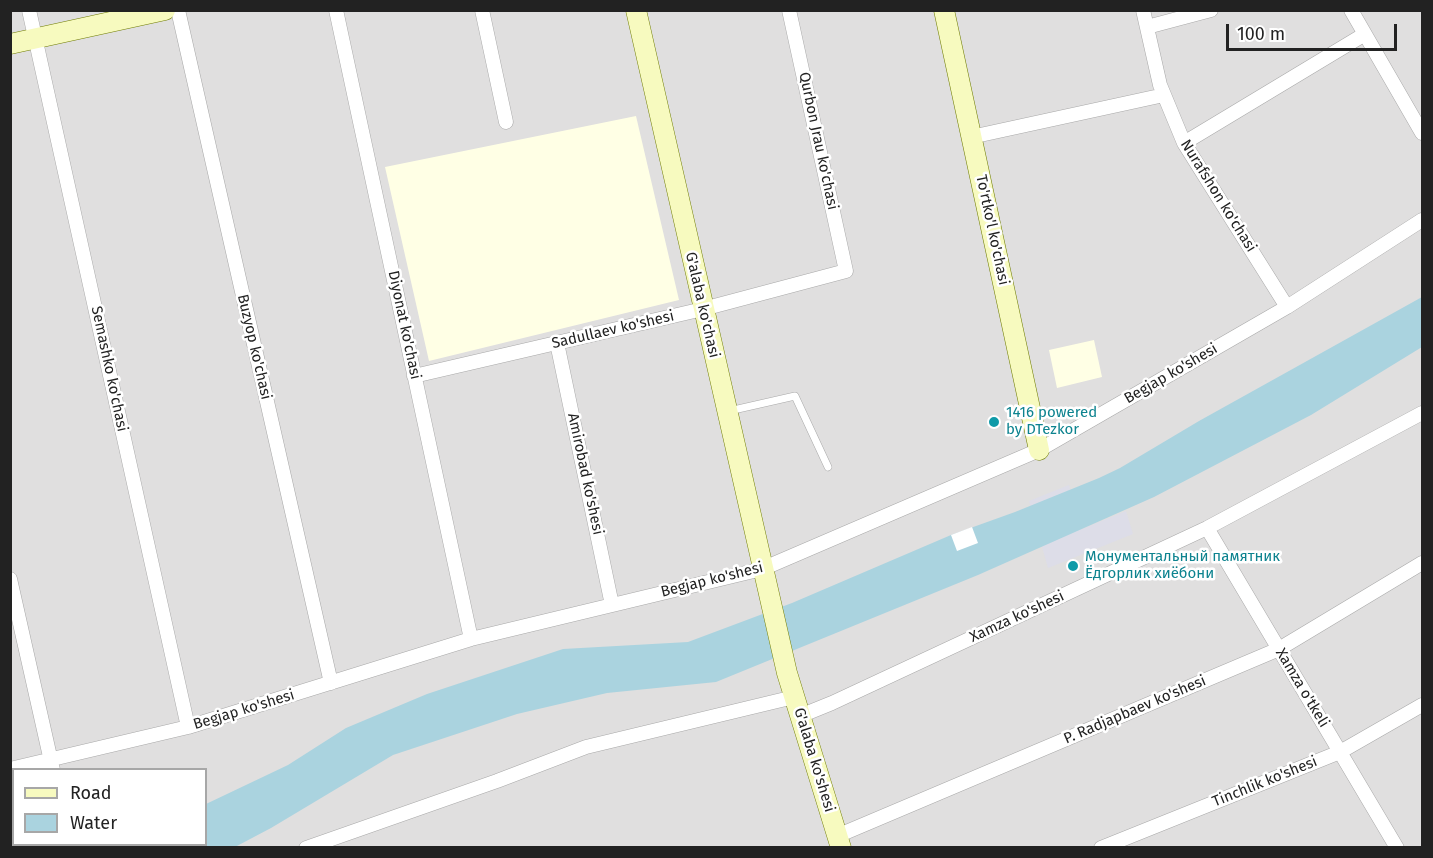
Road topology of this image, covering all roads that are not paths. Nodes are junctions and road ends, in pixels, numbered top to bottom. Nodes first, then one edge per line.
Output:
1 (29, 10) edge
2 (165, 10) edge
3 (178, 10) edge
4 (336, 10) edge
5 (482, 10) edge
6 (636, 10) edge
7 (789, 10) edge
8 (944, 10) edge
9 (1143, 10) edge
10 (1211, 10) edge
11 (1351, 10) edge
12 (1147, 27) junction
13 (1365, 34) junction
14 (36, 39) junction
15 (10, 44) edge
16 (1164, 96) junction
17 (506, 122) dead end
18 (1422, 133) edge
19 (971, 136) junction
20 (1184, 143) junction
21 (1422, 220) edge
22 (846, 271) joint
23 (1287, 307) junction
24 (703, 309) junction
25 (557, 343) junction
26 (414, 376) junction
27 (726, 412) junction
28 (1422, 413) edge
29 (1039, 450) junction
30 (828, 467) dead end
31 (1207, 528) junction
32 (1422, 563) edge
33 (762, 569) junction
34 (10, 579) edge
35 (769, 600) joint
36 (612, 605) junction
37 (471, 639) junction
38 (1279, 649) junction
39 (331, 683) junction
40 (1422, 705) edge
41 (797, 706) junction
42 (188, 727) junction
43 (1340, 752) junction
44 (52, 765) edge
45 (27, 768) edge
46 (839, 842) edge
47 (306, 848) edge
48 (1101, 848) edge
49 (1397, 848) edge

1 - 14 street, Semashko ko'chasi
2 - 14 street
3 - 39 street, Buzyop ko'chasi
4 - 26 street, Diyonat ko'chasi
5 - 17 street
6 - 24 street, G'alaba ko'chasi
7 - 22 street, Qurbon Jrau ko'chasi
8 - 19 street, To'rtko'l ko'chasi
9 - 12 street, Nurafshon ko'chasi
10 - 12 street
11 - 13 street
12 - 16 street, Nurafshon ko'chasi
13 - 18 street
13 - 20 street
14 - 15 street
14 - 42 street, Semashko ko'chasi
16 - 19 street
16 - 20 street, Nurafshon ko'chasi
19 - 29 street, To'rtko'l ko'chasi
20 - 23 street, Nurafshon ko'chasi
21 - 23 street, Begjap ko'shesi
22 - 24 street, Sadullaev ko'shesi
23 - 29 street, Begjap ko'shesi
24 - 25 street, Sadullaev ko'shesi
24 - 27 street, G'alaba ko'chasi
25 - 26 street, Sadullaev ko'shesi
25 - 36 street, Amirobad ko'shesi
26 - 37 street, Diyonat ko'chasi
27 - 30 lane
27 - 33 street, G'alaba ko'chasi
28 - 31 street, Xamza ko'shesi
29 - 33 street, Begjap ko'shesi
31 - 38 street, Xamza o'tkeli
31 - 41 street, Xamza ko'shesi
32 - 38 street, P. Radjapbaev ko'shesi
33 - 35 street, G'alaba ko'chasi
33 - 36 street, Begjap ko'shesi
34 - 44 street
35 - 41 street, G'alaba ko'shesi
36 - 37 street, Begjap ko'shesi
37 - 39 street, Begjap ko'shesi
38 - 43 street, Xamza o'tkeli
38 - 46 street, P. Radjapbaev ko'shesi
39 - 42 street, Begjap ko'shesi
40 - 43 street, Tinchlik ko'shesi
41 - 46 street, G'alaba ko'shesi
41 - 47 street, Xamza ko'shesi
42 - 44 street, Begjap ko'shesi
43 - 48 street, Tinchlik ko'shesi
43 - 49 street, Xamza o'tkeli
44 - 45 street, Begjap ko'shesi

